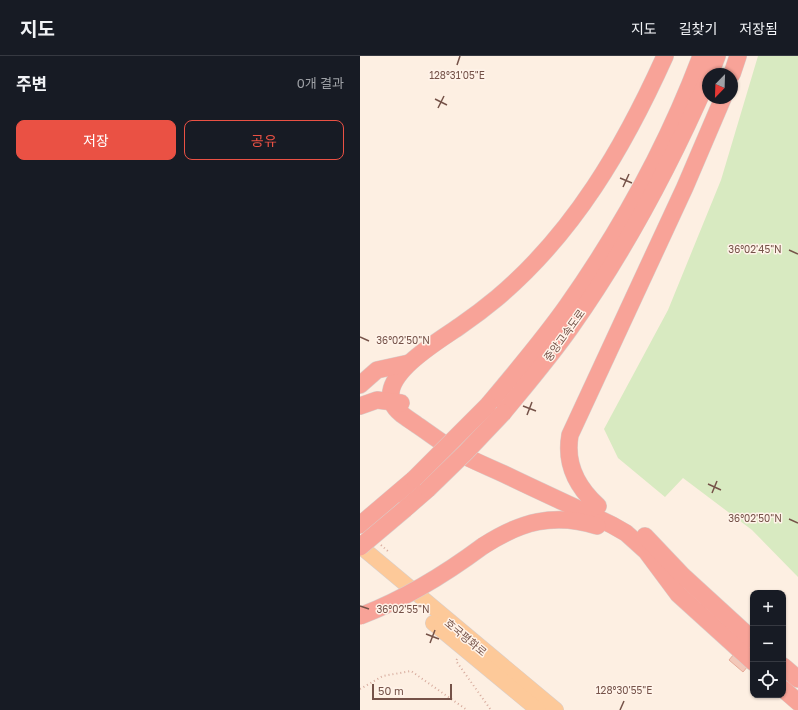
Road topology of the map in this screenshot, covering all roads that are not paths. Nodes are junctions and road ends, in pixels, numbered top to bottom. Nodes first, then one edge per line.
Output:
1 (665, 56) edge
2 (701, 56) edge
3 (717, 56) edge
4 (738, 56) edge
5 (712, 68) edge
6 (734, 68) edge
7 (702, 93) edge
8 (720, 104) edge
9 (409, 363) junction
10 (360, 385) edge
11 (392, 401) junction
12 (360, 406) edge
13 (400, 503) junction
14 (598, 506) junction
15 (360, 525) edge
16 (636, 542) junction
17 (360, 547) edge
18 (360, 559) edge
19 (360, 616) edge
20 (750, 637) edge
21 (750, 659) edge
22 (786, 669) edge
23 (798, 680) edge
24 (786, 692) edge
25 (798, 702) edge
26 (538, 710) edge
27 (556, 710) edge

1 - 9 highway
2 - 13 highway, 중앙고속도로, bridge
3 - 5 highway
4 - 6 highway
7 - 13 highway, 중앙고속도로, bridge
8 - 14 highway
9 - 10 highway
9 - 11 highway
11 - 12 highway
11 - 14 highway
11 - 16 highway
13 - 15 highway, 중앙고속도로
13 - 17 highway, 중앙고속도로, bridge
14 - 20 highway
16 - 19 highway, bridge
16 - 21 highway
17 - 27 main road, 호국평화로
18 - 26 main road, 호국평화로
22 - 23 highway
24 - 25 highway

